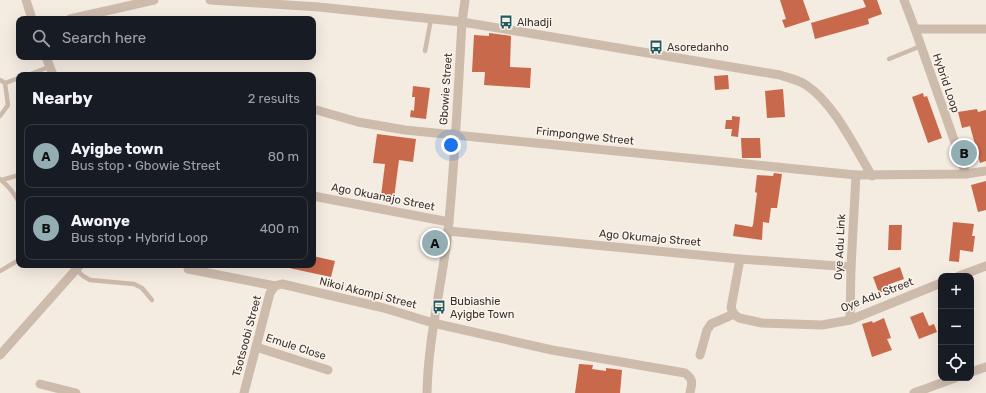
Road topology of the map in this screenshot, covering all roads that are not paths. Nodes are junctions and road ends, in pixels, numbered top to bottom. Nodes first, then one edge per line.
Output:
1 (26, 0) edge
2 (154, 0) edge
3 (210, 0) edge
4 (465, 0) edge
5 (904, 0) edge
6 (31, 16) edge
7 (83, 16) edge
8 (431, 19) junction
9 (462, 22) junction
10 (916, 29) junction
11 (986, 29) edge
12 (921, 46) junction
13 (425, 51) dead end
14 (889, 59) dead end
15 (47, 60) edge
16 (51, 71) edge
17 (16, 79) edge
18 (0, 80) edge
19 (5, 83) junction
20 (316, 110) edge
21 (0, 116) edge
22 (455, 135) junction
23 (986, 171) edge
24 (966, 174) junction
25 (856, 175) junction
26 (16, 176) edge
27 (872, 176) junction
28 (1, 180) edge
29 (16, 197) edge
30 (316, 197) edge
31 (448, 226) junction
32 (740, 259) junction
33 (16, 262) edge
34 (986, 266) edge
35 (851, 267) junction
36 (77, 268) edge
37 (79, 268) edge
38 (188, 269) dead end
39 (0, 271) edge
40 (967, 273) edge
41 (938, 284) edge
42 (275, 286) junction
43 (152, 300) dead end
44 (734, 314) junction
45 (850, 320) junction
46 (433, 323) junction
47 (256, 347) junction
48 (0, 355) edge
49 (700, 355) dead end
50 (986, 367) edge
51 (328, 370) dead end
52 (974, 371) edge
53 (947, 381) edge
54 (40, 384) dead end
55 (76, 393) edge
56 (244, 393) edge
57 (427, 393) edge
58 (690, 393) edge
59 (914, 393) edge

1 - 6 street
2 - 7 street
3 - 8 street
4 - 9 street, Gbowie Street
5 - 10 street, Hybrid Loop
8 - 9 street
8 - 13 lane
9 - 22 street, Gbowie Street
9 - 27 street
10 - 11 street
10 - 12 street, Hybrid Loop
12 - 14 lane
12 - 24 street, Hybrid Loop
15 - 16 street
17 - 19 lane
18 - 19 lane
19 - 21 lane
20 - 22 street, Frimpongwe Street
22 - 25 street, Frimpongwe Street
22 - 31 street, Gbowie Street
23 - 24 street
24 - 27 street
25 - 27 street, Frimpongwe Street
25 - 35 street, Oye Adu Link
26 - 28 lane
28 - 29 lane
30 - 31 street, Ago Okuanajo Street
31 - 32 street, Ago Okumajo Street
31 - 46 street, Gbowie Street
32 - 35 street, Ago Okumajo Street
32 - 44 street
33 - 39 lane
34 - 40 street
35 - 45 street, Oye Adu Link
36 - 48 street
37 - 43 lane
38 - 42 street, Nikoi Akompi Street
41 - 45 street, Oye Adu Street
42 - 46 street, Nikoi Akompi Street
42 - 47 street, Tsotsoobi Street
44 - 45 street, Oye Adu Street
44 - 49 street
46 - 57 street, Gbowie Street
46 - 58 street, Nikoi Akompi Street
47 - 51 street, Emule Close
47 - 56 street, Tsotsoobi Street
50 - 52 street
53 - 59 street
54 - 55 street

